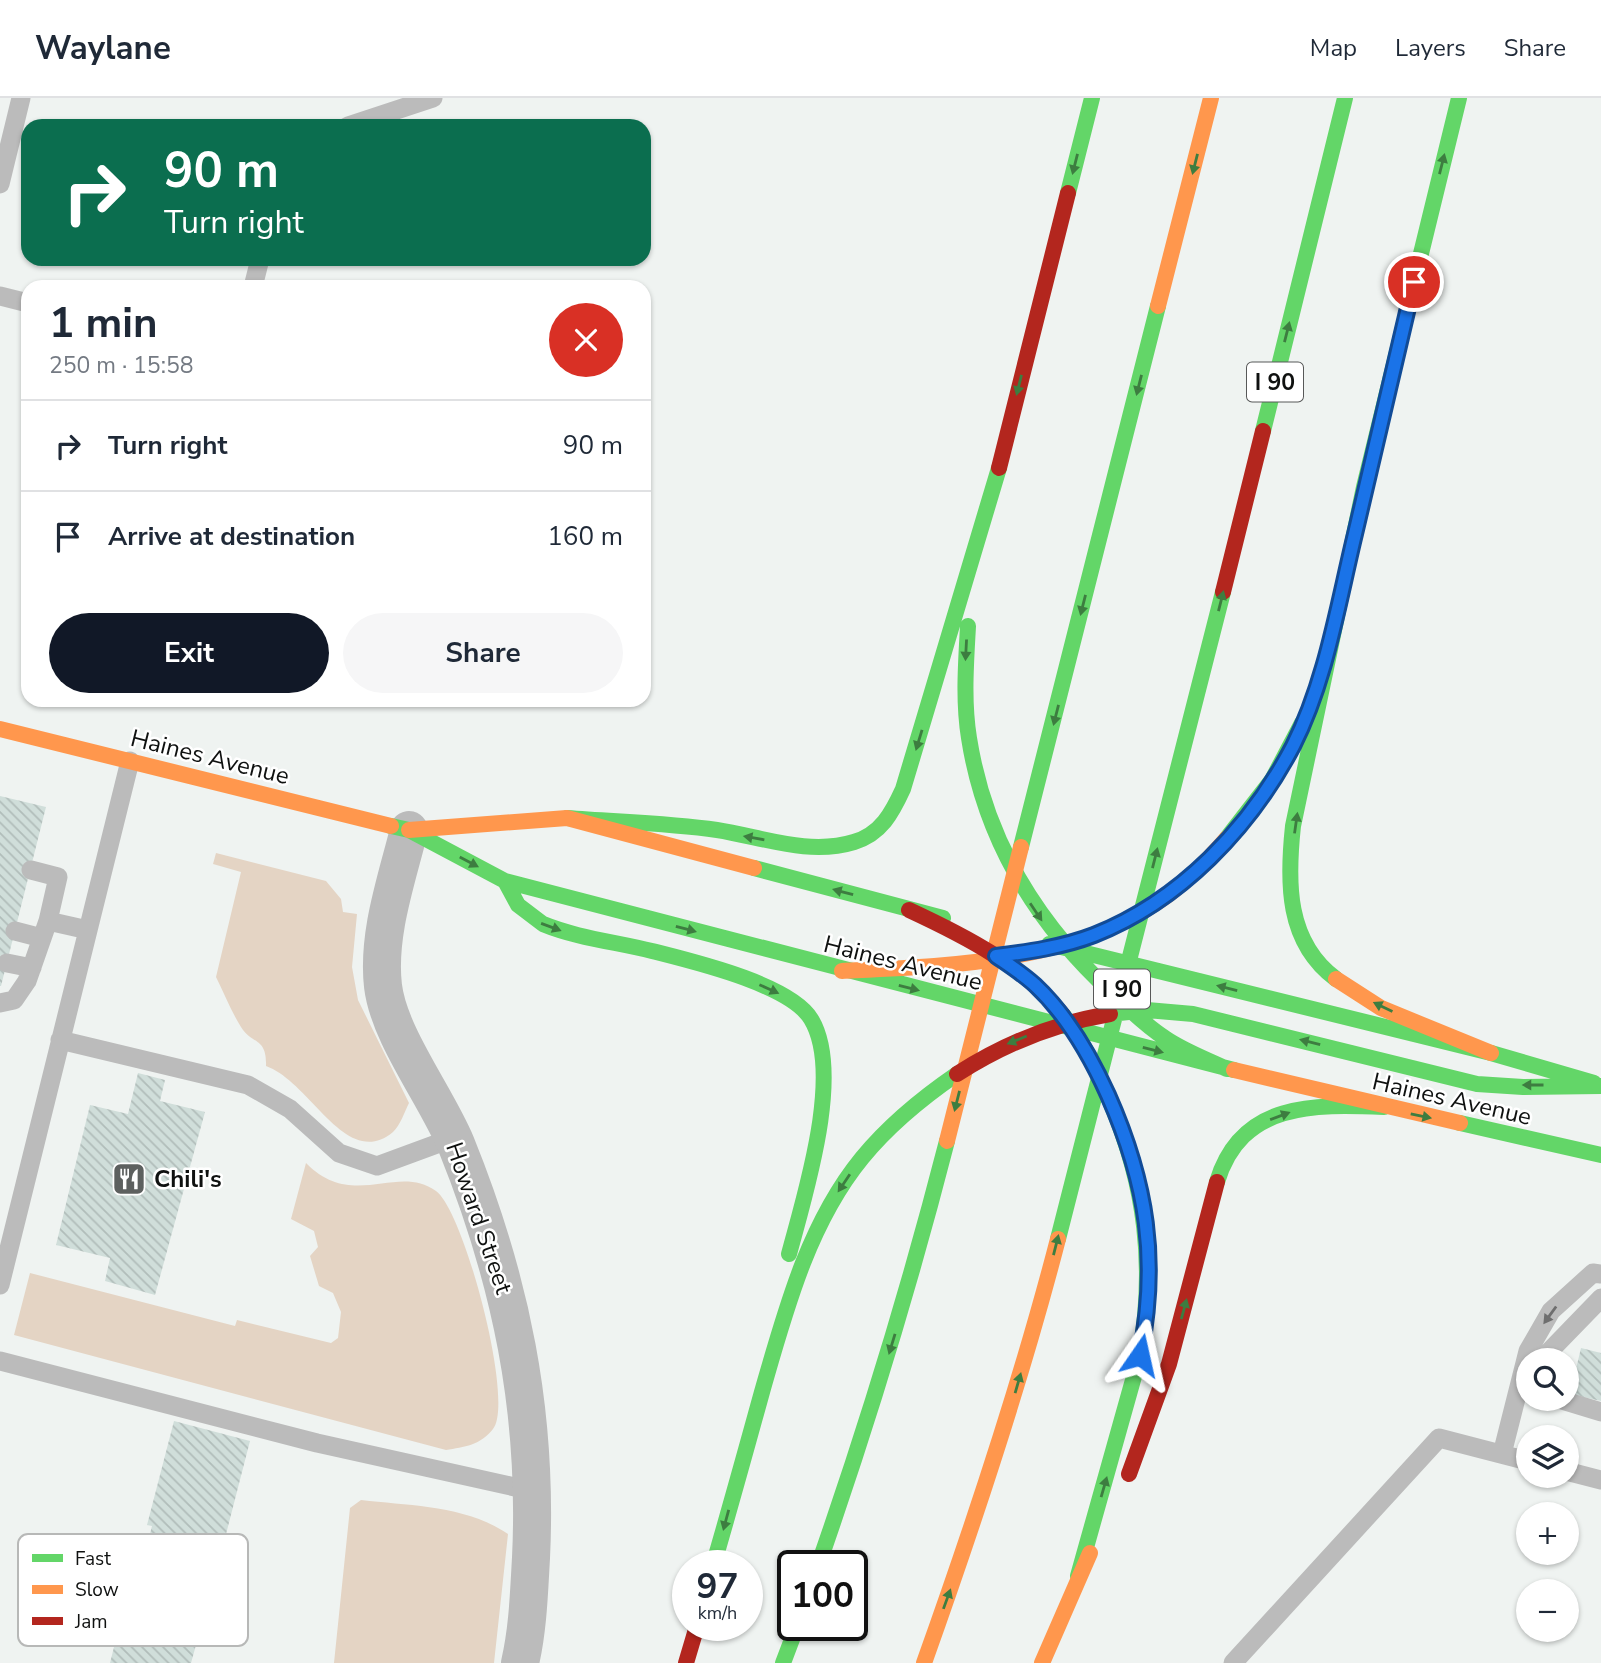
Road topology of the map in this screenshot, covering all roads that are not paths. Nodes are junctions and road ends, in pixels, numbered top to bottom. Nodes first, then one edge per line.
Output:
1 (21, 98) edge
2 (433, 98) edge
3 (1092, 98) edge
4 (1211, 98) edge
5 (1345, 98) edge
6 (1458, 98) edge
7 (369, 119) edge
8 (0, 184) edge
9 (0, 296) edge
10 (21, 301) edge
11 (988, 510) junction
12 (1330, 642) junction
13 (0, 729) edge
14 (130, 761) junction
15 (567, 818) junction
16 (409, 830) junction
17 (30, 870) dead end
18 (505, 881) junction
19 (909, 910) junction
20 (45, 930) junction
21 (88, 930) junction
22 (15, 931) dead end
23 (1060, 945) junction
24 (996, 956) junction
25 (7, 963) dead end
26 (32, 968) junction
27 (842, 971) junction
28 (0, 1003) edge
29 (1135, 1013) junction
30 (1067, 1027) junction
31 (60, 1040) junction
32 (1491, 1053) junction
33 (1227, 1069) junction
34 (1601, 1085) edge
35 (1384, 1107) junction
36 (1574, 1132) dead end
37 (1518, 1137) junction
38 (453, 1138) junction
39 (1601, 1156) edge
40 (1601, 1274) edge
41 (0, 1285) edge
42 (1601, 1297) edge
43 (1552, 1348) edge
44 (0, 1361) edge
45 (1579, 1405) edge
46 (1601, 1412) edge
47 (1502, 1454) junction
48 (1516, 1458) edge
49 (1579, 1474) edge
50 (738, 1475) junction
51 (1601, 1480) edge
52 (533, 1492) junction
53 (717, 1550) edge
54 (824, 1550) edge
55 (1078, 1576) junction
56 (693, 1641) edge
57 (791, 1641) edge
58 (520, 1663) edge
59 (686, 1663) edge
60 (783, 1663) edge
61 (924, 1663) edge
62 (1042, 1663) edge
63 (1233, 1663) edge

1 - 8 lane
2 - 7 lane
3 -> 11 main road
4 -> 54 main road
61 -> 5 main road, I 90
12 -> 6 main road
9 - 10 lane
11 -> 15 main road
11 -> 23 main road
12 - 23 main road
32 -> 12 main road
13 - 14 main road, Haines Avenue
14 - 16 main road, Haines Avenue
14 - 21 lane
15 - 16 main road, Haines Avenue
19 -> 15 main road, Haines Avenue
16 -> 18 main road, Haines Avenue
16 - 38 street, Howard Street
17 - 20 lane
18 -> 27 main road, Haines Avenue
18 -> 50 main road
19 - 23 main road, Haines Avenue
19 - 24 main road
20 - 21 lane
20 - 22 lane
20 - 26 lane
21 - 31 lane
23 - 24 main road
23 - 29 main road
32 -> 23 main road, Haines Avenue
24 - 27 main road
24 - 30 main road
25 - 26 lane
26 - 28 lane
27 -> 30 main road, Haines Avenue
29 - 30 main road
29 - 33 main road
34 -> 29 main road
30 -> 33 main road, Haines Avenue
30 -> 50 main road
55 -> 30 main road
31 - 38 lane
31 - 41 lane
32 - 34 main road, Haines Avenue
33 - 35 main road, Haines Avenue
35 -> 37 main road, Haines Avenue
55 -> 35 main road
36 - 37 main road
37 - 39 main road, Haines Avenue
38 - 52 street, Howard Street
40 -> 47 lane
42 - 43 lane
44 - 52 lane
45 - 46 lane
47 - 48 lane
47 - 63 lane
49 - 51 lane
50 -> 53 main road
52 - 58 street, Howard Street
55 - 62 main road
56 - 59 main road
57 - 60 main road

